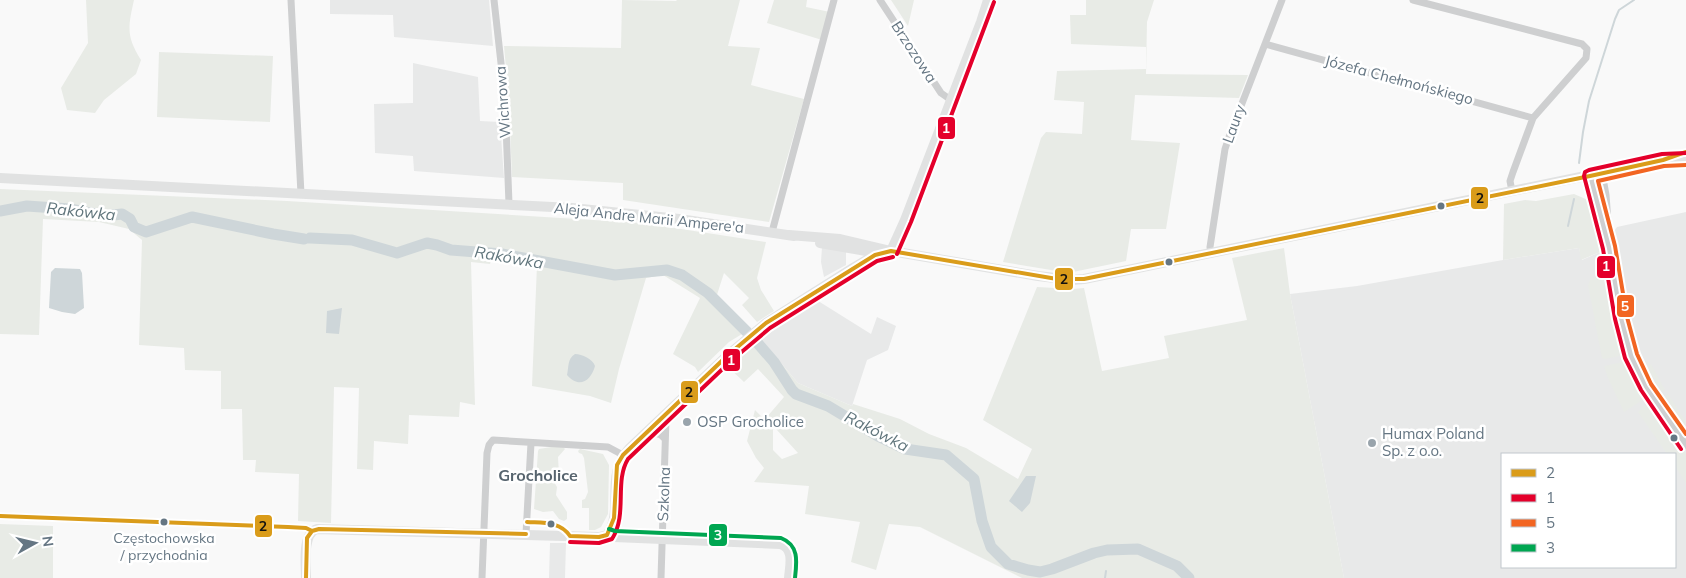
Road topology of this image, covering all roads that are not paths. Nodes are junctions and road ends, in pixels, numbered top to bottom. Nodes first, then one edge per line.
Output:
1 (291, 0) edge
2 (494, 0) edge
3 (834, 0) edge
4 (880, 0) edge
5 (988, 0) edge
6 (1282, 0) edge
7 (1413, 0) edge
8 (1265, 44) junction
9 (951, 100) junction
10 (1533, 118) junction
11 (1686, 152) edge
12 (1686, 159) edge
13 (1663, 160) junction
14 (1602, 173) junction
15 (1590, 176) junction
16 (0, 178) edge
17 (1512, 191) junction
18 (300, 194) junction
19 (509, 204) junction
20 (772, 232) junction
21 (788, 235) junction
22 (1609, 248) junction
23 (856, 250) junction
24 (891, 251) junction
25 (1211, 254) junction
26 (859, 264) junction
27 (664, 415) junction
28 (647, 431) junction
29 (665, 439) junction
30 (531, 443) junction
31 (1686, 446) edge
32 (623, 455) junction
33 (0, 516) edge
34 (312, 531) junction
35 (484, 533) junction
36 (526, 534) junction
37 (607, 535) junction
38 (662, 539) junction
39 (306, 578) edge
40 (482, 578) edge
41 (661, 578) edge
42 (789, 578) edge

1 - 18 street
2 - 19 street, Wichrowa
3 - 20 street
4 - 9 street, Brzozowa
5 - 9 street
6 - 8 street, Laury
7 - 10 street
8 - 10 street, Józefa Chełmońskiego
8 - 25 street, Laury
9 - 24 street
10 - 17 street
11 - 13 street
12 - 13 street
13 - 14 street
14 - 15 street
14 - 22 street
15 - 17 street
15 - 22 street
16 - 18 street, Aleja Andre Marii Ampere'a
17 - 25 street
18 - 19 street, Aleja Andre Marii Ampere'a
19 - 20 street, Aleja Andre Marii Ampere'a
20 - 21 street, Aleja Andre Marii Ampere'a
21 - 23 street, Aleja Andre Marii Ampere'a
21 - 24 street, Aleja Andre Marii Ampere'a
22 - 31 street
23 - 24 street, Aleja Andre Marii Ampere'a
23 - 26 street
24 - 25 street
24 - 26 street
26 - 27 street
27 - 28 street
27 - 29 street, Szkolna
28 - 29 street
28 - 32 street
29 - 38 street, Szkolna
30 - 32 street
30 - 35 street
30 - 36 street
32 - 37 street
33 - 34 street
34 - 35 street
34 - 39 street
35 - 36 street
35 - 40 street
36 - 37 street
37 - 38 street
38 - 41 street, Szkolna
38 - 42 street

